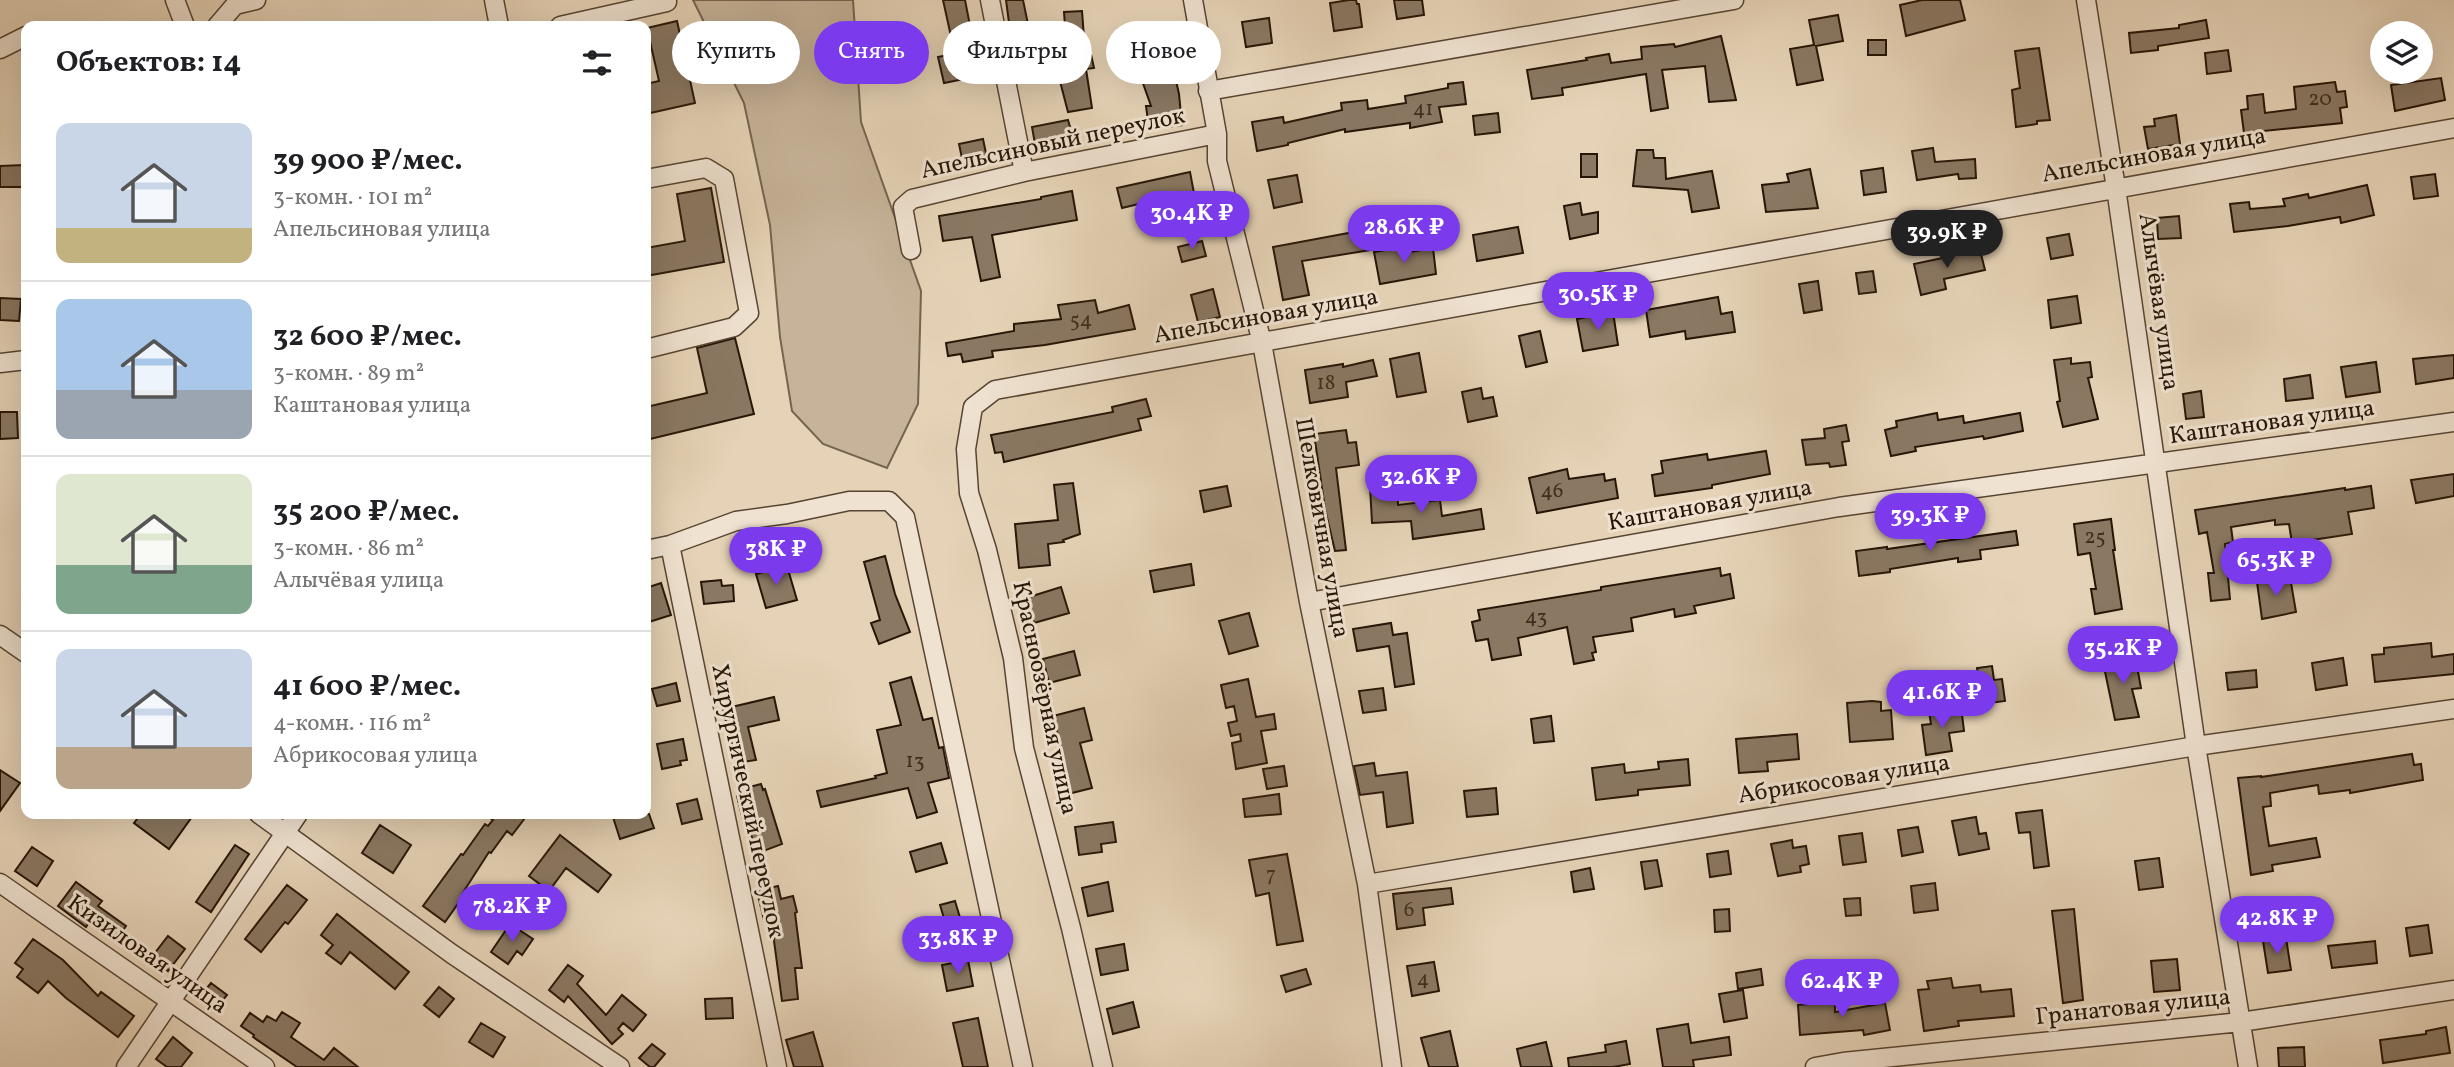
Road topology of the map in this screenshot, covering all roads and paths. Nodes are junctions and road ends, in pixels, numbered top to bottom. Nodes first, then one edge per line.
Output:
1 (175, 0) edge
2 (256, 0) edge
3 (494, 0) edge
4 (990, 0) edge
5 (1193, 0) edge
6 (1734, 0) edge
7 (2086, 0) edge
8 (667, 2) edge
9 (183, 21) edge
10 (222, 21) edge
11 (498, 21) edge
12 (583, 21) edge
13 (21, 38) edge
14 (0, 49) edge
15 (1208, 91) junction
16 (2454, 128) edge
17 (1217, 134) junction
18 (1024, 172) junction
19 (651, 178) edge
20 (2116, 187) junction
21 (911, 250) dead end
22 (1262, 343) junction
23 (651, 348) edge
24 (21, 361) edge
25 (0, 363) edge
26 (995, 390) joint
27 (2454, 422) edge
28 (2156, 464) junction
29 (670, 545) junction
30 (651, 549) edge
31 (1309, 601) junction
32 (0, 635) edge
33 (21, 650) edge
34 (2454, 709) edge
35 (2196, 746) junction
36 (267, 819) edge
37 (294, 819) edge
38 (285, 832) junction
39 (0, 883) edge
40 (1367, 884) junction
41 (2454, 990) edge
42 (171, 1002) junction
43 (2241, 1022) junction
44 (126, 1067) edge
45 (265, 1067) edge
46 (620, 1067) edge
47 (777, 1067) edge
48 (1023, 1067) edge
49 (1103, 1067) edge
50 (1392, 1067) edge
51 (1815, 1067) edge
52 (2248, 1067) edge

1 - 9 street
2 - 10 street
3 - 11 street
4 - 18 street
5 - 15 street, Шелковичная улица
6 - 15 street
7 - 20 street, Алычёвая улица
8 - 12 street
13 - 14 street
15 - 17 street, Шелковичная улица
16 - 20 street, Апельсиновая улица
17 - 18 street, Апельсиновый переулок
17 - 22 street, Шелковичная улица
18 - 21 street, Апельсиновый переулок
19 - 23 street
20 - 22 street, Апельсиновая улица
20 - 28 street, Алычёвая улица
22 - 26 street, Апельсиновая улица
22 - 31 street, Шелковичная улица
24 - 25 street
26 - 49 street, Красноозёрная улица
27 - 28 street, Каштановая улица
28 - 31 street, Каштановая улица
28 - 35 street, Алычёвая улица
29 - 30 street
29 - 47 street, Хирургический переулок
29 - 48 street
31 - 40 street, Шелковичная улица
32 - 33 street
34 - 35 street, Абрикосовая улица
35 - 40 street, Абрикосовая улица
35 - 43 street, Алычёвая улица
36 - 38 street
37 - 38 street
38 - 42 street
38 - 46 street
39 - 42 street, Кизиловая улица
40 - 50 street, Шелковичная улица
41 - 43 street, Гранатовая улица
42 - 44 street
42 - 45 street, Кизиловая улица
43 - 51 street, Гранатовая улица
43 - 52 street, Алычёвая улица

